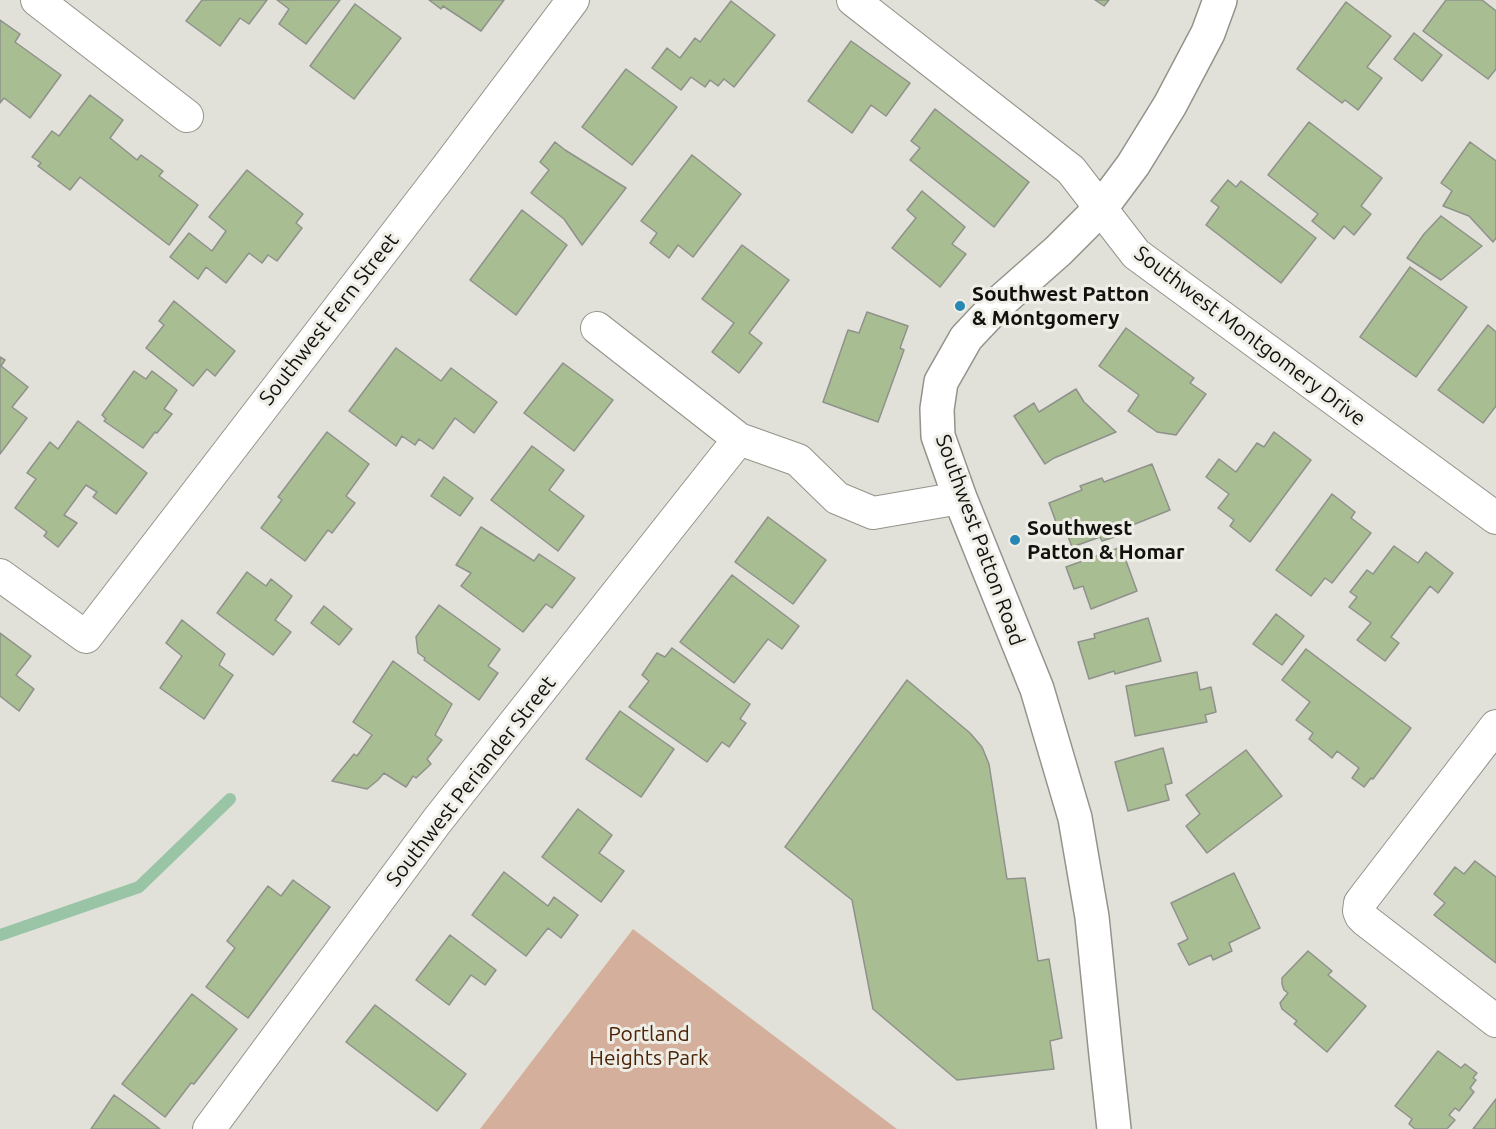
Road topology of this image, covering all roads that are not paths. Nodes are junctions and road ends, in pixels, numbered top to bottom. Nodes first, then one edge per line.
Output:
1 (37, 0) edge
2 (573, 0) edge
3 (853, 0) edge
4 (1220, 0) edge
5 (187, 116) dead end
6 (1101, 208) junction
7 (597, 328) dead end
8 (739, 439) junction
9 (960, 498) junction
10 (1496, 518) edge
11 (0, 575) edge
12 (1496, 726) edge
13 (1496, 1021) edge
14 (209, 1129) edge
15 (1114, 1129) edge

1 - 5 street
2 - 11 street, Southwest Fern Street
3 - 6 street, Southwest Montgomery Drive
4 - 6 main road, Southwest Patton Road
6 - 9 main road, Southwest Patton Road
6 - 10 street, Southwest Montgomery Drive
7 - 8 street
8 - 9 street
8 - 14 street, Southwest Periander Street
9 - 15 main road, Southwest Patton Road
12 - 13 street

